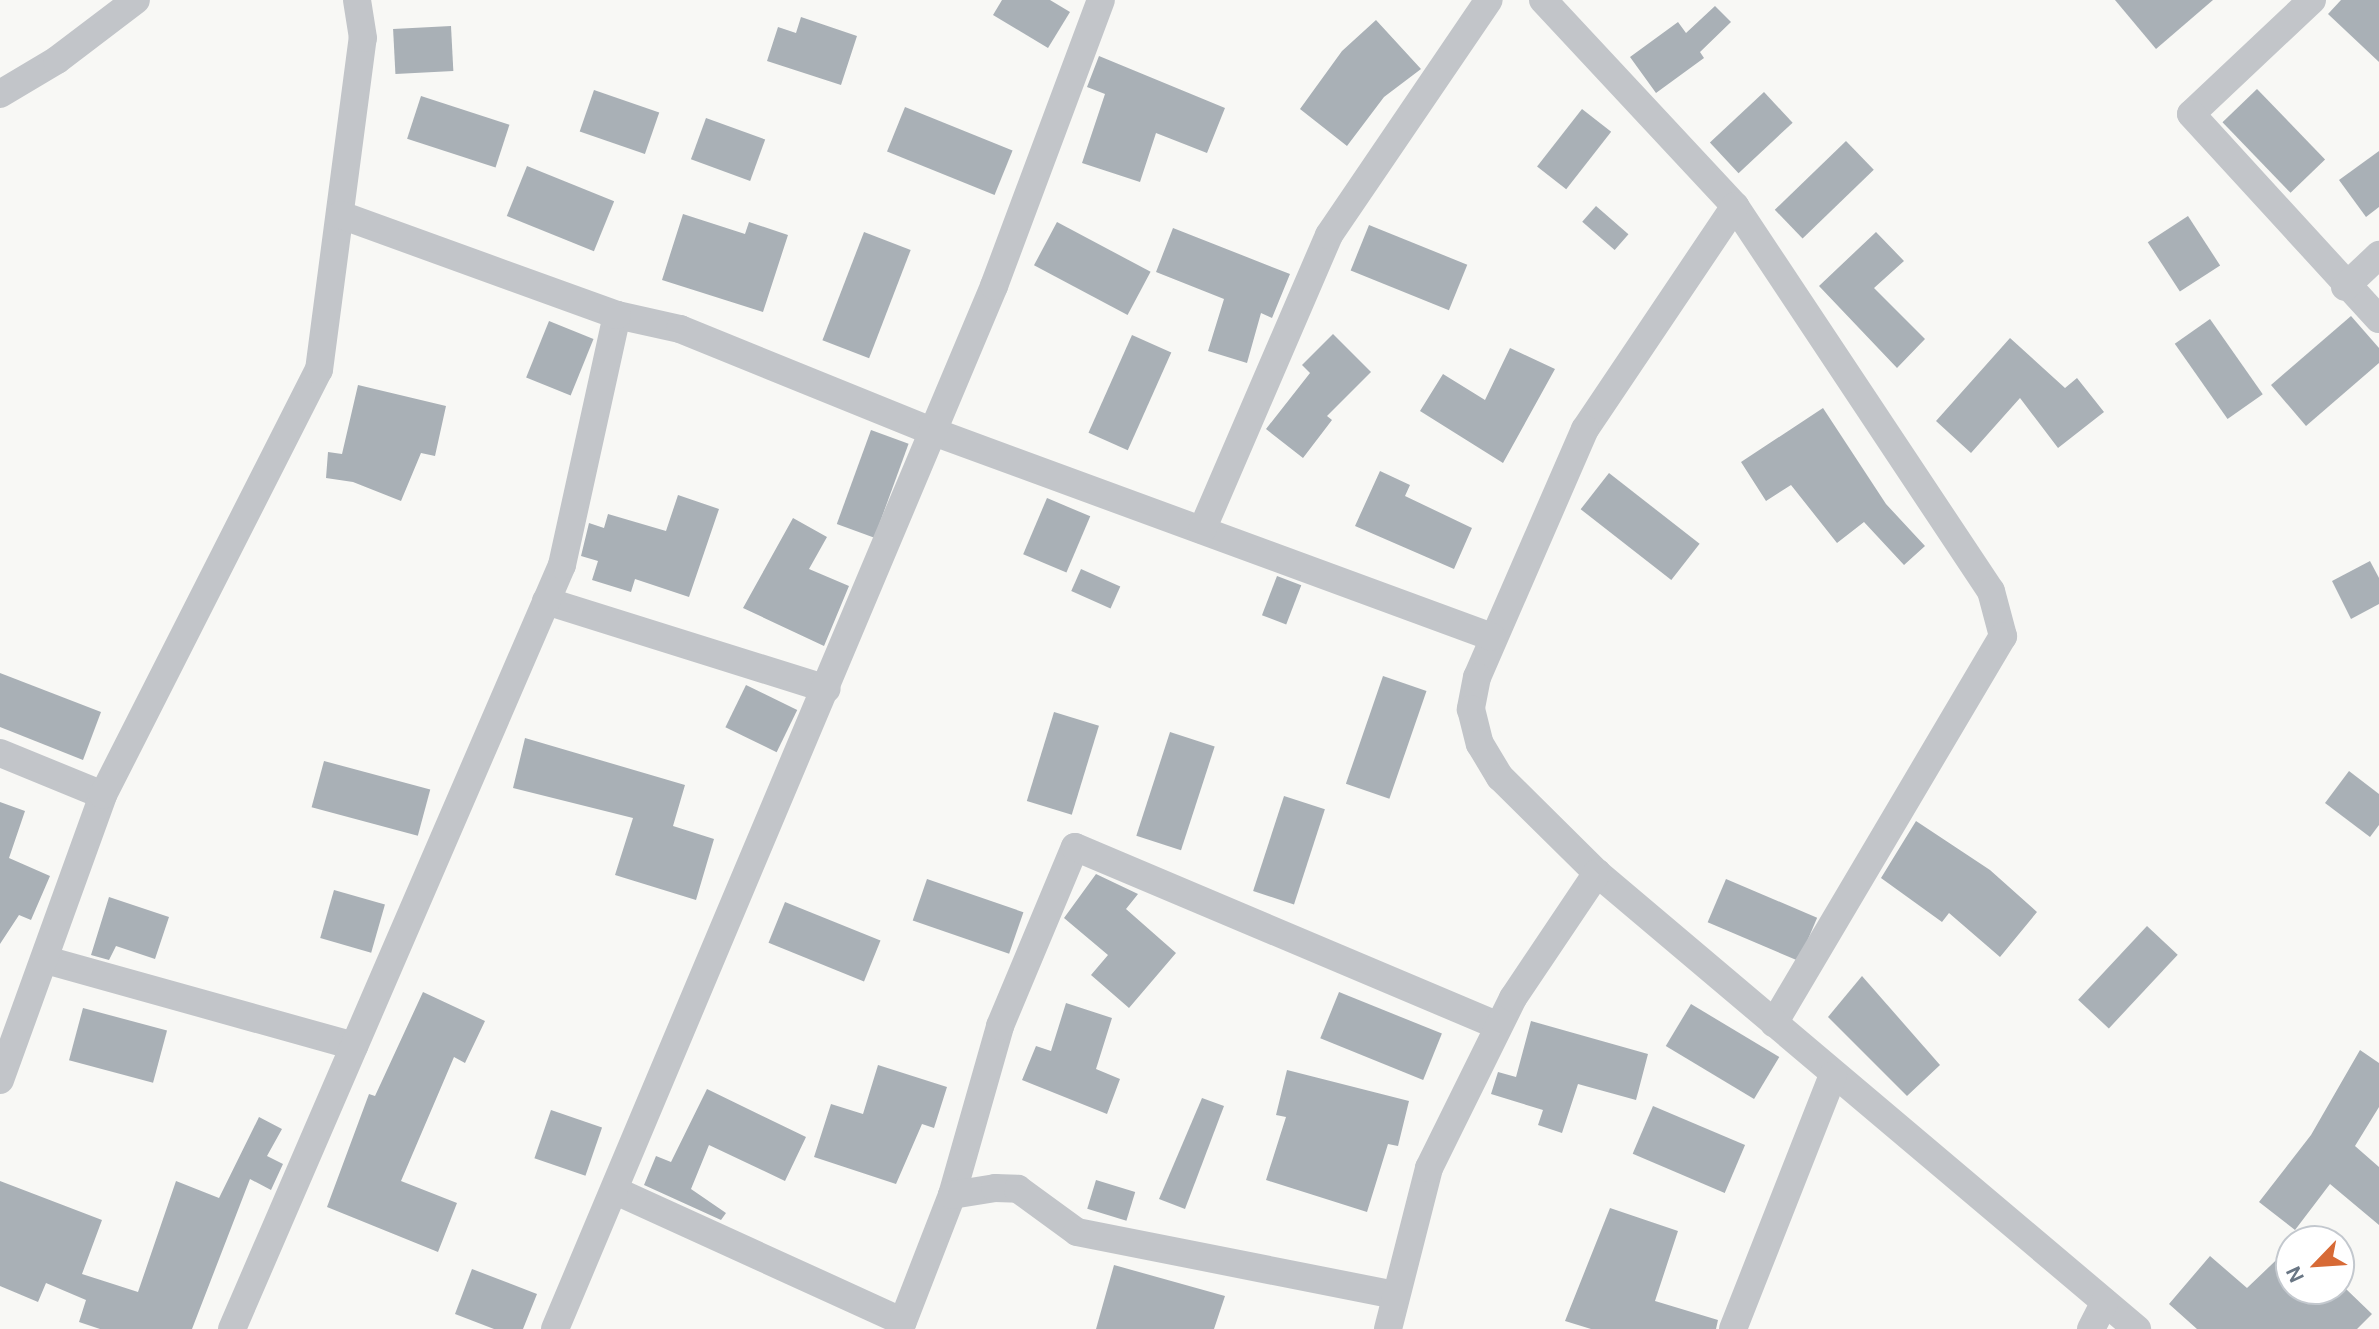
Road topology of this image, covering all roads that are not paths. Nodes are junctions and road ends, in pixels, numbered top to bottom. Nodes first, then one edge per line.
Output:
1 (136, 0) edge
2 (357, 0) edge
3 (1101, 0) edge
4 (1489, 0) edge
5 (1543, 0) edge
6 (2295, 5) edge
7 (0, 94) edge
8 (1735, 206) junction
9 (340, 215) junction
10 (2379, 255) edge
11 (2345, 287) junction
12 (617, 315) junction
13 (2379, 319) edge
14 (934, 432) junction
15 (1202, 530) junction
16 (546, 601) junction
17 (1492, 637) junction
18 (827, 689) junction
19 (0, 753) edge
20 (103, 795) junction
21 (1597, 873) junction
22 (46, 960) junction
23 (1774, 1023) junction
24 (1498, 1026) junction
25 (354, 1046) junction
26 (2, 1070) edge
27 (1833, 1075) junction
28 (616, 1191) junction
29 (952, 1195) junction
30 (1394, 1295) junction
31 (2105, 1302) junction
32 (901, 1325) edge
33 (232, 1329) edge
34 (555, 1329) edge
35 (1388, 1329) edge
36 (1733, 1329) edge
37 (2091, 1329) edge
38 (2137, 1329) edge

1 - 7 street
2 - 9 street
3 - 14 street
4 - 15 street
5 - 8 street
6 - 11 street
8 - 17 street
8 - 23 street
9 - 12 street
9 - 20 street
10 - 11 street
11 - 13 street
12 - 14 street
12 - 16 street
14 - 15 street
14 - 18 street
15 - 17 street
16 - 18 street
16 - 25 street
17 - 21 street
18 - 28 street
19 - 20 street
20 - 22 street
21 - 23 street
21 - 24 street
22 - 25 street
22 - 26 street
23 - 27 street
24 - 29 street
24 - 30 street
25 - 33 street
27 - 31 street
27 - 36 street
28 - 32 street
28 - 34 street
29 - 30 street
29 - 32 street
30 - 35 street
31 - 37 street
31 - 38 street

